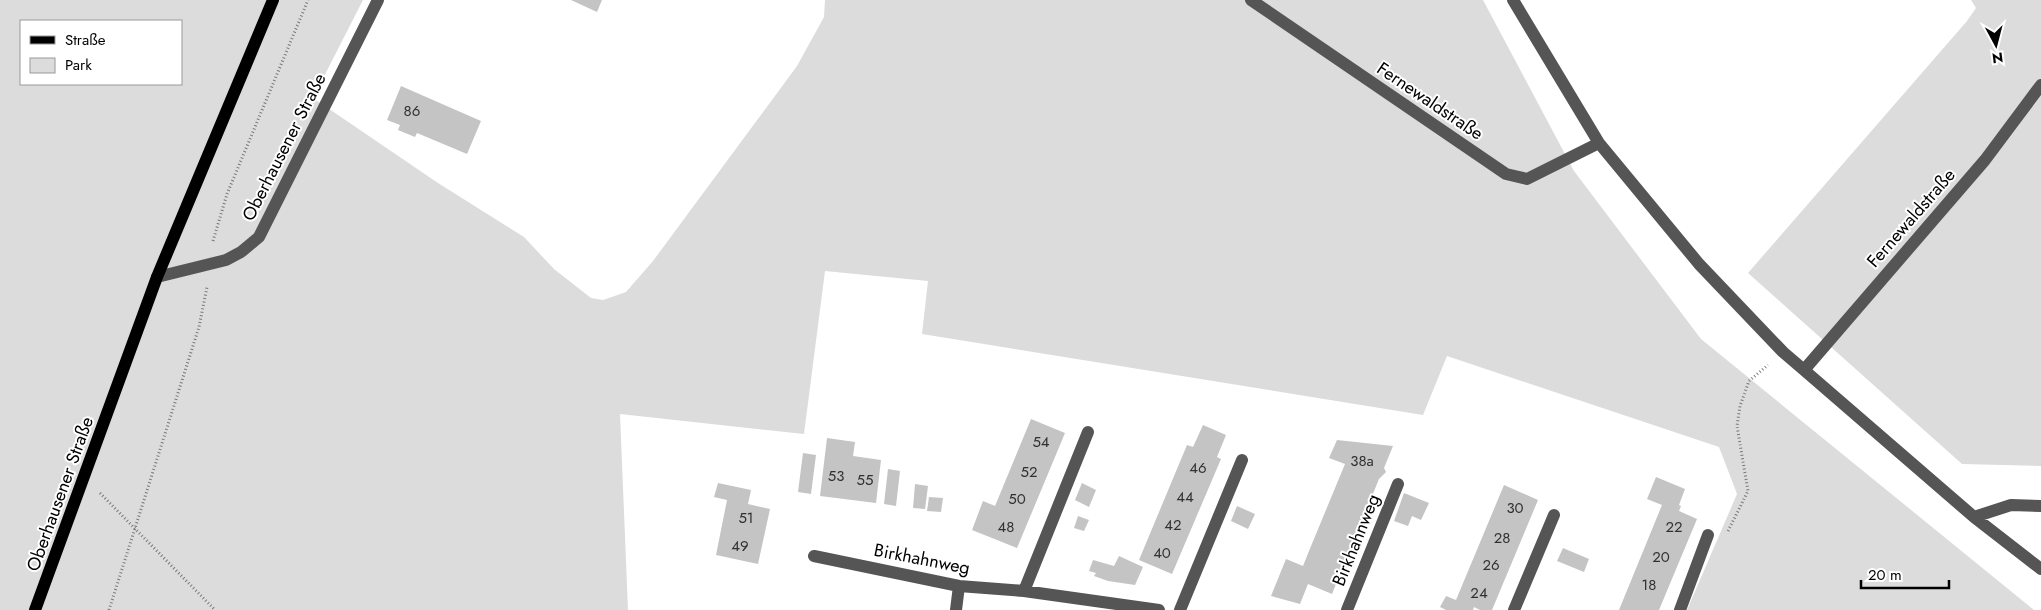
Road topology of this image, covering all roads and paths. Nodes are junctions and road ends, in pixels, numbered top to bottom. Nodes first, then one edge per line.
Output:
1 (273, 0) edge
2 (308, 0) edge
3 (378, 0) edge
4 (1251, 0) edge
5 (1513, 0) edge
6 (2041, 85) edge
7 (1599, 143) junction
8 (210, 264) junction
9 (157, 277) junction
10 (1784, 352) junction
11 (1804, 370) junction
12 (1088, 432) dead end
13 (1242, 460) dead end
14 (84, 478) junction
15 (1398, 484) dead end
16 (2041, 506) edge
17 (1554, 515) dead end
18 (1974, 517) junction
19 (134, 529) junction
20 (1728, 532) dead end
21 (1708, 535) dead end
22 (814, 556) dead end
23 (2041, 569) edge
24 (959, 586) junction
25 (1024, 591) junction
26 (36, 610) edge
27 (109, 610) edge
28 (215, 610) edge
29 (956, 610) edge
30 (1159, 610) edge
31 (1180, 610) edge
32 (1347, 610) edge
33 (1514, 610) edge
34 (1680, 610) edge

1 - 9 main road, Oberhausener Straße
2 - 8 path
3 - 8 street, Oberhausener Straße
4 - 7 street, Fernewaldstraße
5 - 7 street
6 - 11 street, Fernewaldstraße
7 - 10 street
8 - 9 street, Oberhausener Straße
8 - 19 path
9 - 14 main road, Oberhausener Straße
10 - 11 street
10 - 20 path
11 - 18 street
12 - 25 street
13 - 31 street
14 - 19 path
14 - 26 main road, Oberhausener Straße
15 - 32 street, Birkhahnweg
16 - 18 street
17 - 33 street
18 - 23 street
19 - 27 path
19 - 28 path
21 - 34 street
22 - 24 street, Birkhahnweg
24 - 25 street, Birkhahnweg
24 - 29 street
25 - 30 street, Birkhahnweg

